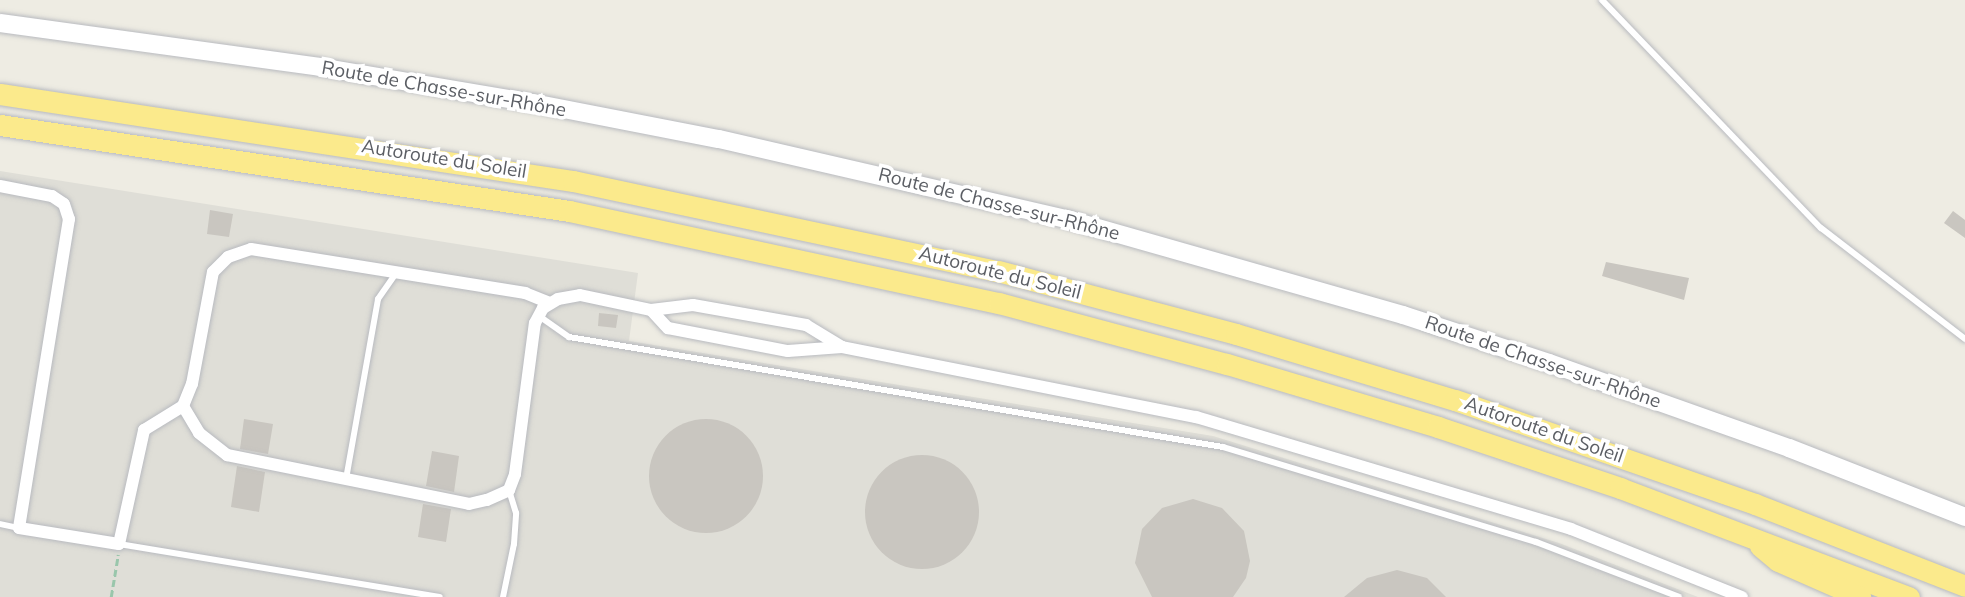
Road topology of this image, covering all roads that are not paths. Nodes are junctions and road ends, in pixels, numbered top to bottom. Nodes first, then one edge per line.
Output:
1 (1602, 0) edge
2 (0, 23) edge
3 (0, 94) edge
4 (0, 125) edge
5 (0, 186) edge
6 (397, 272) junction
7 (550, 303) junction
8 (651, 310) junction
9 (539, 316) junction
10 (1965, 339) edge
11 (842, 347) junction
12 (183, 406) junction
13 (346, 479) junction
14 (509, 490) junction
15 (1965, 517) edge
16 (0, 524) edge
17 (19, 527) junction
18 (1749, 535) junction
19 (120, 544) junction
20 (1965, 586) edge
21 (440, 597) edge
22 (503, 597) edge
23 (1679, 597) edge
24 (1742, 597) edge
25 (1860, 597) edge
26 (1909, 597) edge

1 - 10 lane
2 - 15 main road, Route de Chasse-sur-Rhône
3 - 20 highway, Autoroute du Soleil
4 - 18 highway, Autoroute du Soleil
5 - 17 street
6 - 7 street
6 - 12 street
6 - 13 lane
7 - 8 street
7 - 9 street
8 - 11 street
8 - 11 street
9 - 14 street
9 - 23 lane
11 - 24 street
12 - 13 street
12 - 19 street
13 - 14 street
14 - 22 lane
16 - 17 lane
17 - 19 street
18 - 25 highway
18 - 26 highway, Autoroute du Soleil
19 - 21 lane

